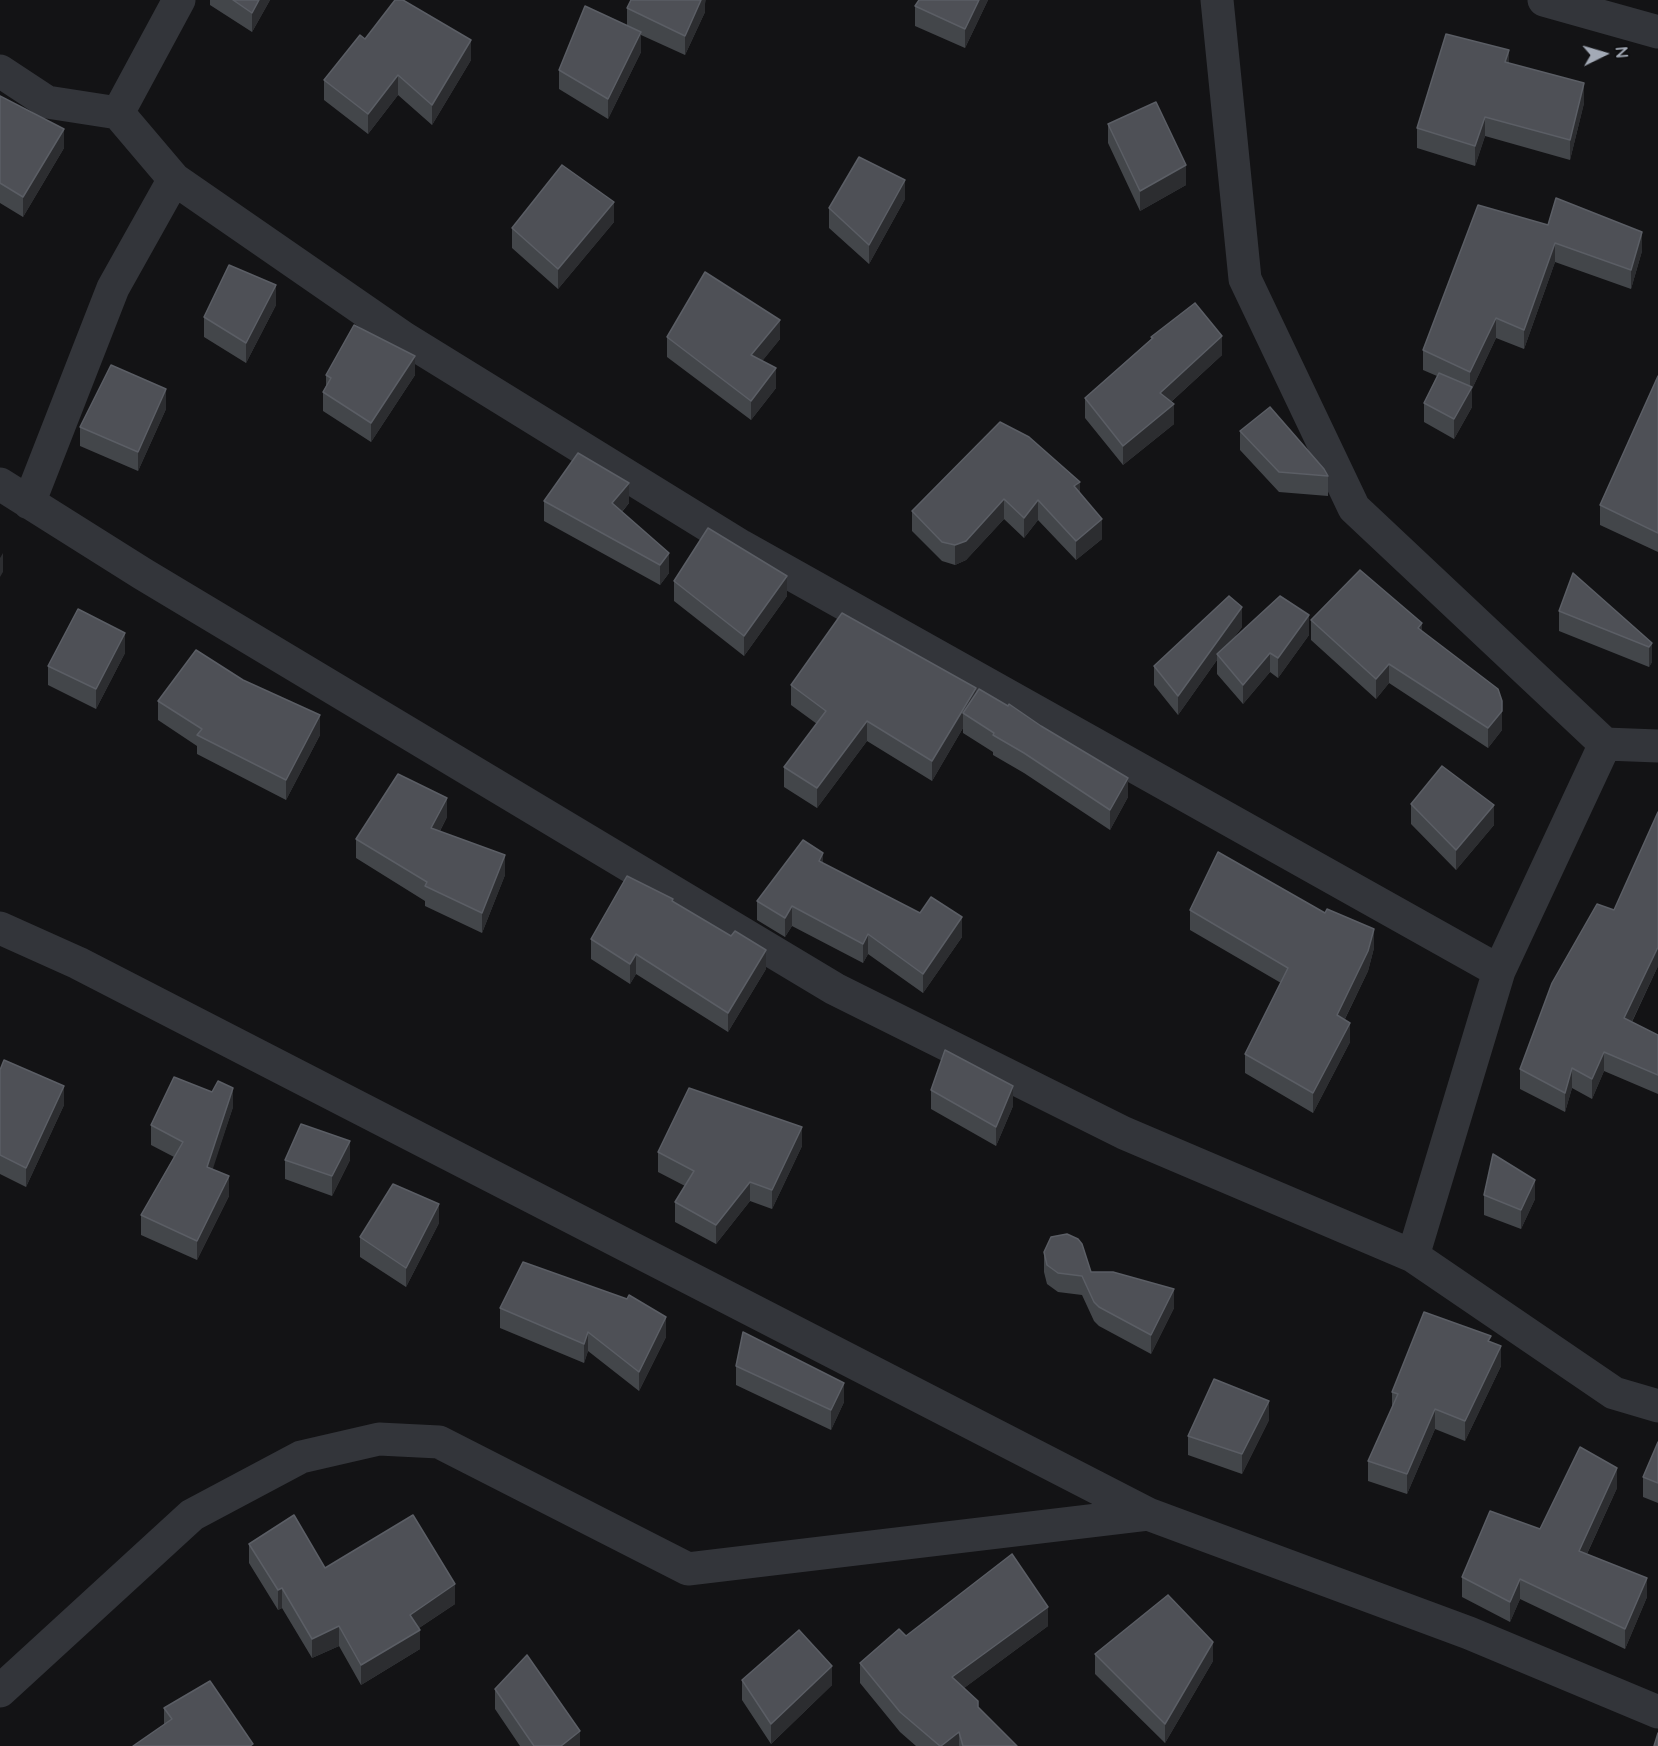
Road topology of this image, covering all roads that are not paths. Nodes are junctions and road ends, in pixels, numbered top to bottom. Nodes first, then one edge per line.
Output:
1 (179, 0) edge
2 (1217, 0) edge
3 (1544, 0) edge
4 (1658, 32) edge
5 (0, 71) edge
6 (118, 113) junction
7 (174, 179) junction
8 (0, 484) edge
9 (29, 503) junction
10 (1605, 744) junction
11 (1658, 746) edge
12 (0, 928) edge
13 (1499, 971) junction
14 (1413, 1256) junction
15 (1658, 1406) edge
16 (1148, 1514) junction
17 (0, 1691) edge
18 (1658, 1712) edge

1 - 6 street
2 - 10 street
3 - 4 street
5 - 6 street
6 - 7 street
7 - 9 street
7 - 13 street
8 - 9 street
9 - 14 street
10 - 11 street
10 - 13 street
12 - 16 street
13 - 14 street
14 - 15 street
16 - 17 street
16 - 18 street

